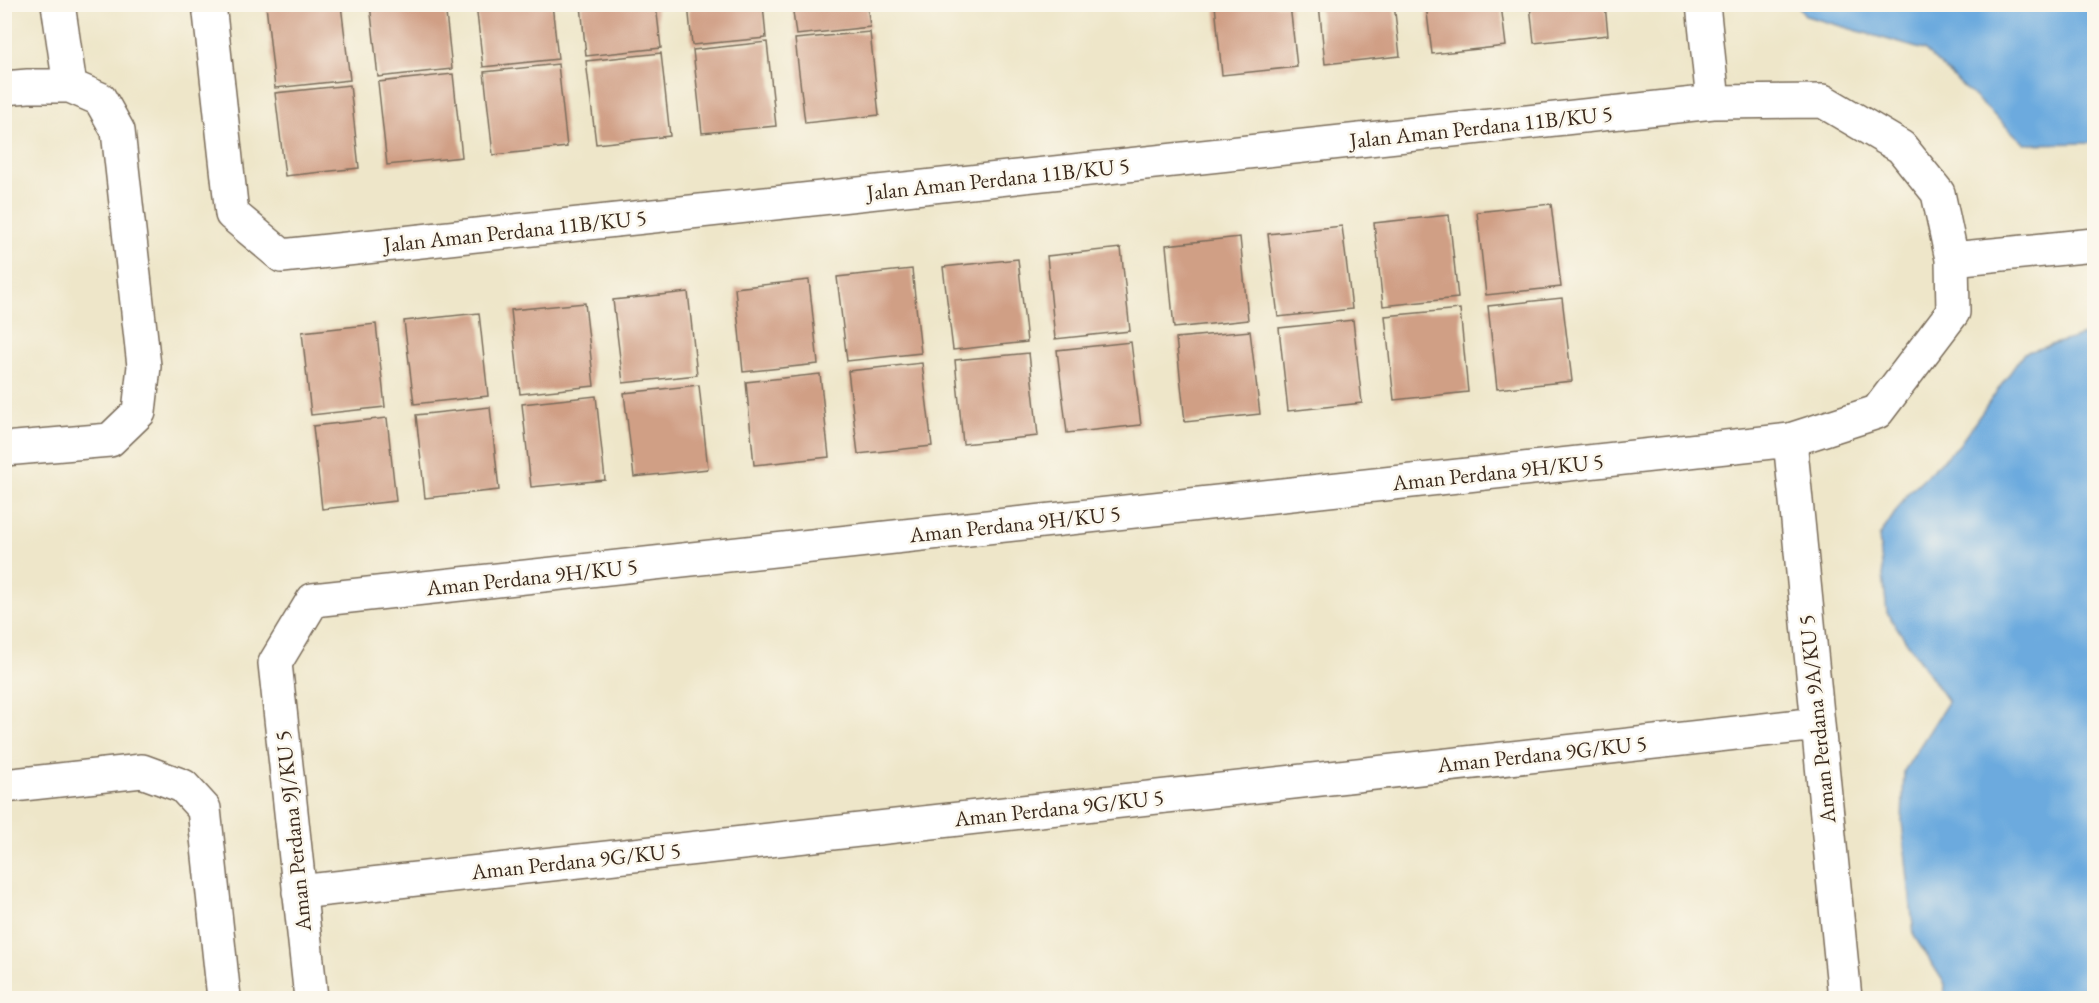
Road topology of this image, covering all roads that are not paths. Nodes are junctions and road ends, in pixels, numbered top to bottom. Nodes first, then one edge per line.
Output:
1 (58, 4) edge
2 (210, 4) edge
3 (1703, 4) edge
4 (70, 86) junction
5 (4, 88) edge
6 (1713, 102) junction
7 (2094, 245) edge
8 (1952, 259) junction
9 (1790, 440) junction
10 (4, 449) edge
11 (275, 663) joint
12 (1818, 724) junction
13 (4, 786) edge
14 (299, 892) junction
15 (224, 999) edge
16 (311, 999) edge
17 (1845, 999) edge

1 - 4 street
2 - 6 street, Jalan Aman Perdana 11B/KU 5
3 - 6 street
4 - 5 street
4 - 10 street
6 - 8 street, Jalan Aman Perdana 11B/KU 5
7 - 8 street
8 - 9 street, Jalan Aman Perdana 11B/KU 5
9 - 11 street, Aman Perdana 9H/KU 5
9 - 12 street, Aman Perdana 9A/KU 5
11 - 14 street, Aman Perdana 9J/KU 5
12 - 14 street, Aman Perdana 9G/KU 5
12 - 17 street, Aman Perdana 9A/KU 5
13 - 15 street
14 - 16 street, Aman Perdana 9J/KU 5

